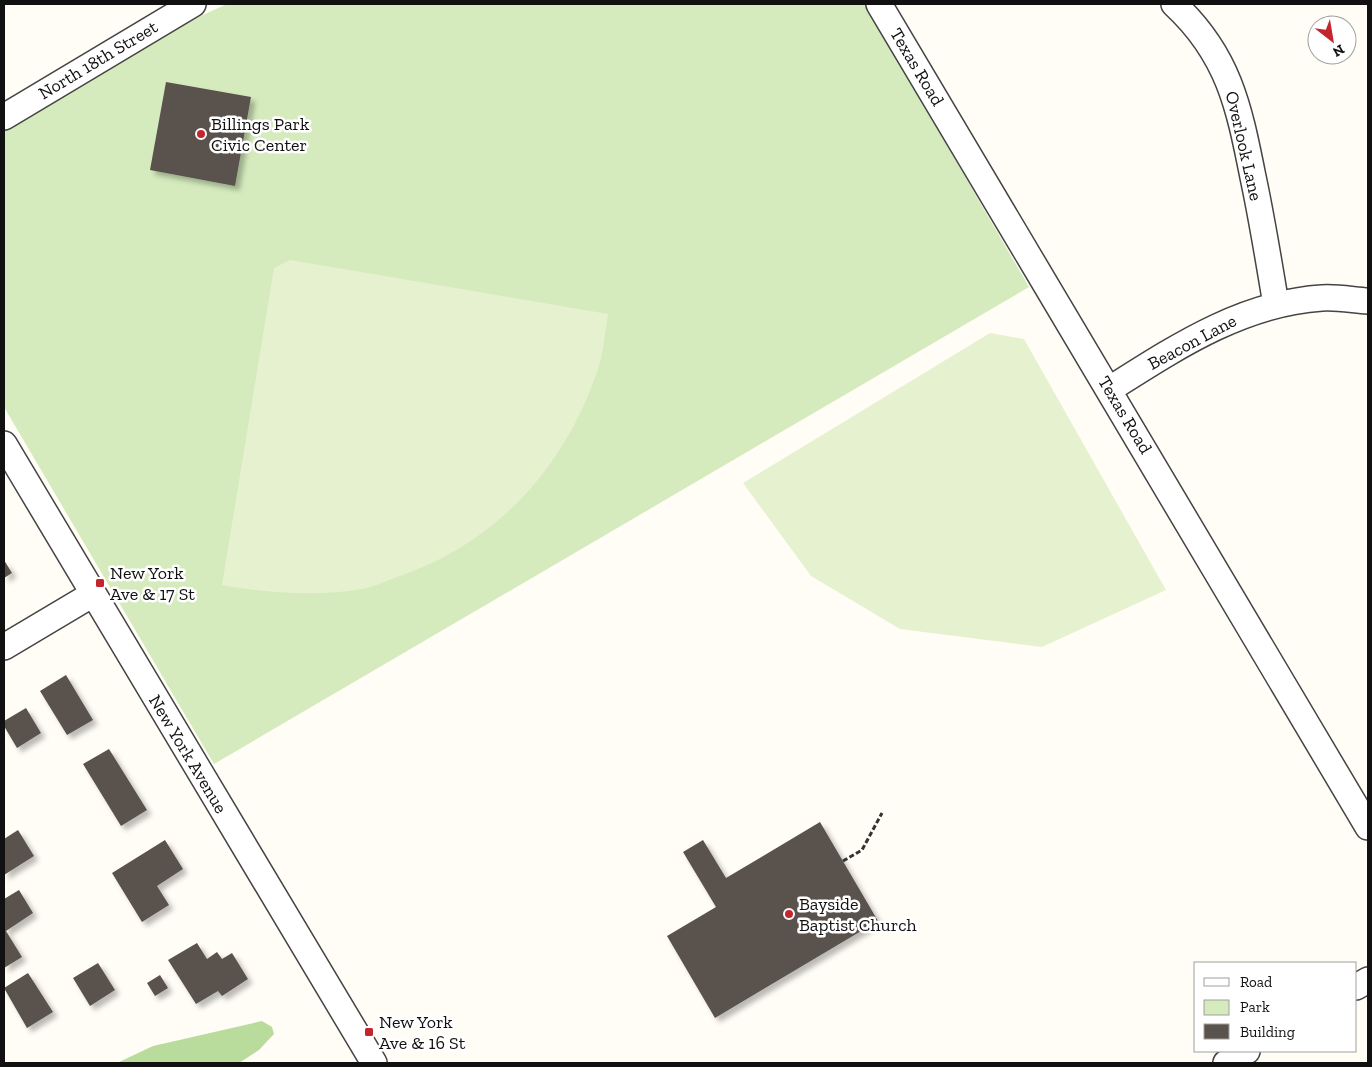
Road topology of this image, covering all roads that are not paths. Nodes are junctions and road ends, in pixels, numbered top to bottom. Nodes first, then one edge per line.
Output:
1 (193, 4) edge
2 (879, 4) edge
3 (1174, 4) edge
4 (4, 116) edge
5 (1368, 301) edge
6 (1276, 305) junction
7 (1110, 389) junction
8 (4, 444) edge
9 (93, 594) junction
10 (4, 648) edge
11 (1368, 827) edge
12 (1368, 980) edge
13 (1357, 986) edge
14 (1245, 1052) edge
15 (374, 1063) edge
16 (1226, 1063) edge

1 - 4 street, North 18th Street
2 - 7 street, Texas Road
3 - 6 street, Overlook Lane
5 - 6 street, Beacon Lane
6 - 7 street, Beacon Lane
7 - 11 street, Texas Road
8 - 9 street, New York Avenue
9 - 10 street
9 - 15 street, New York Avenue
12 - 13 street
14 - 16 street

